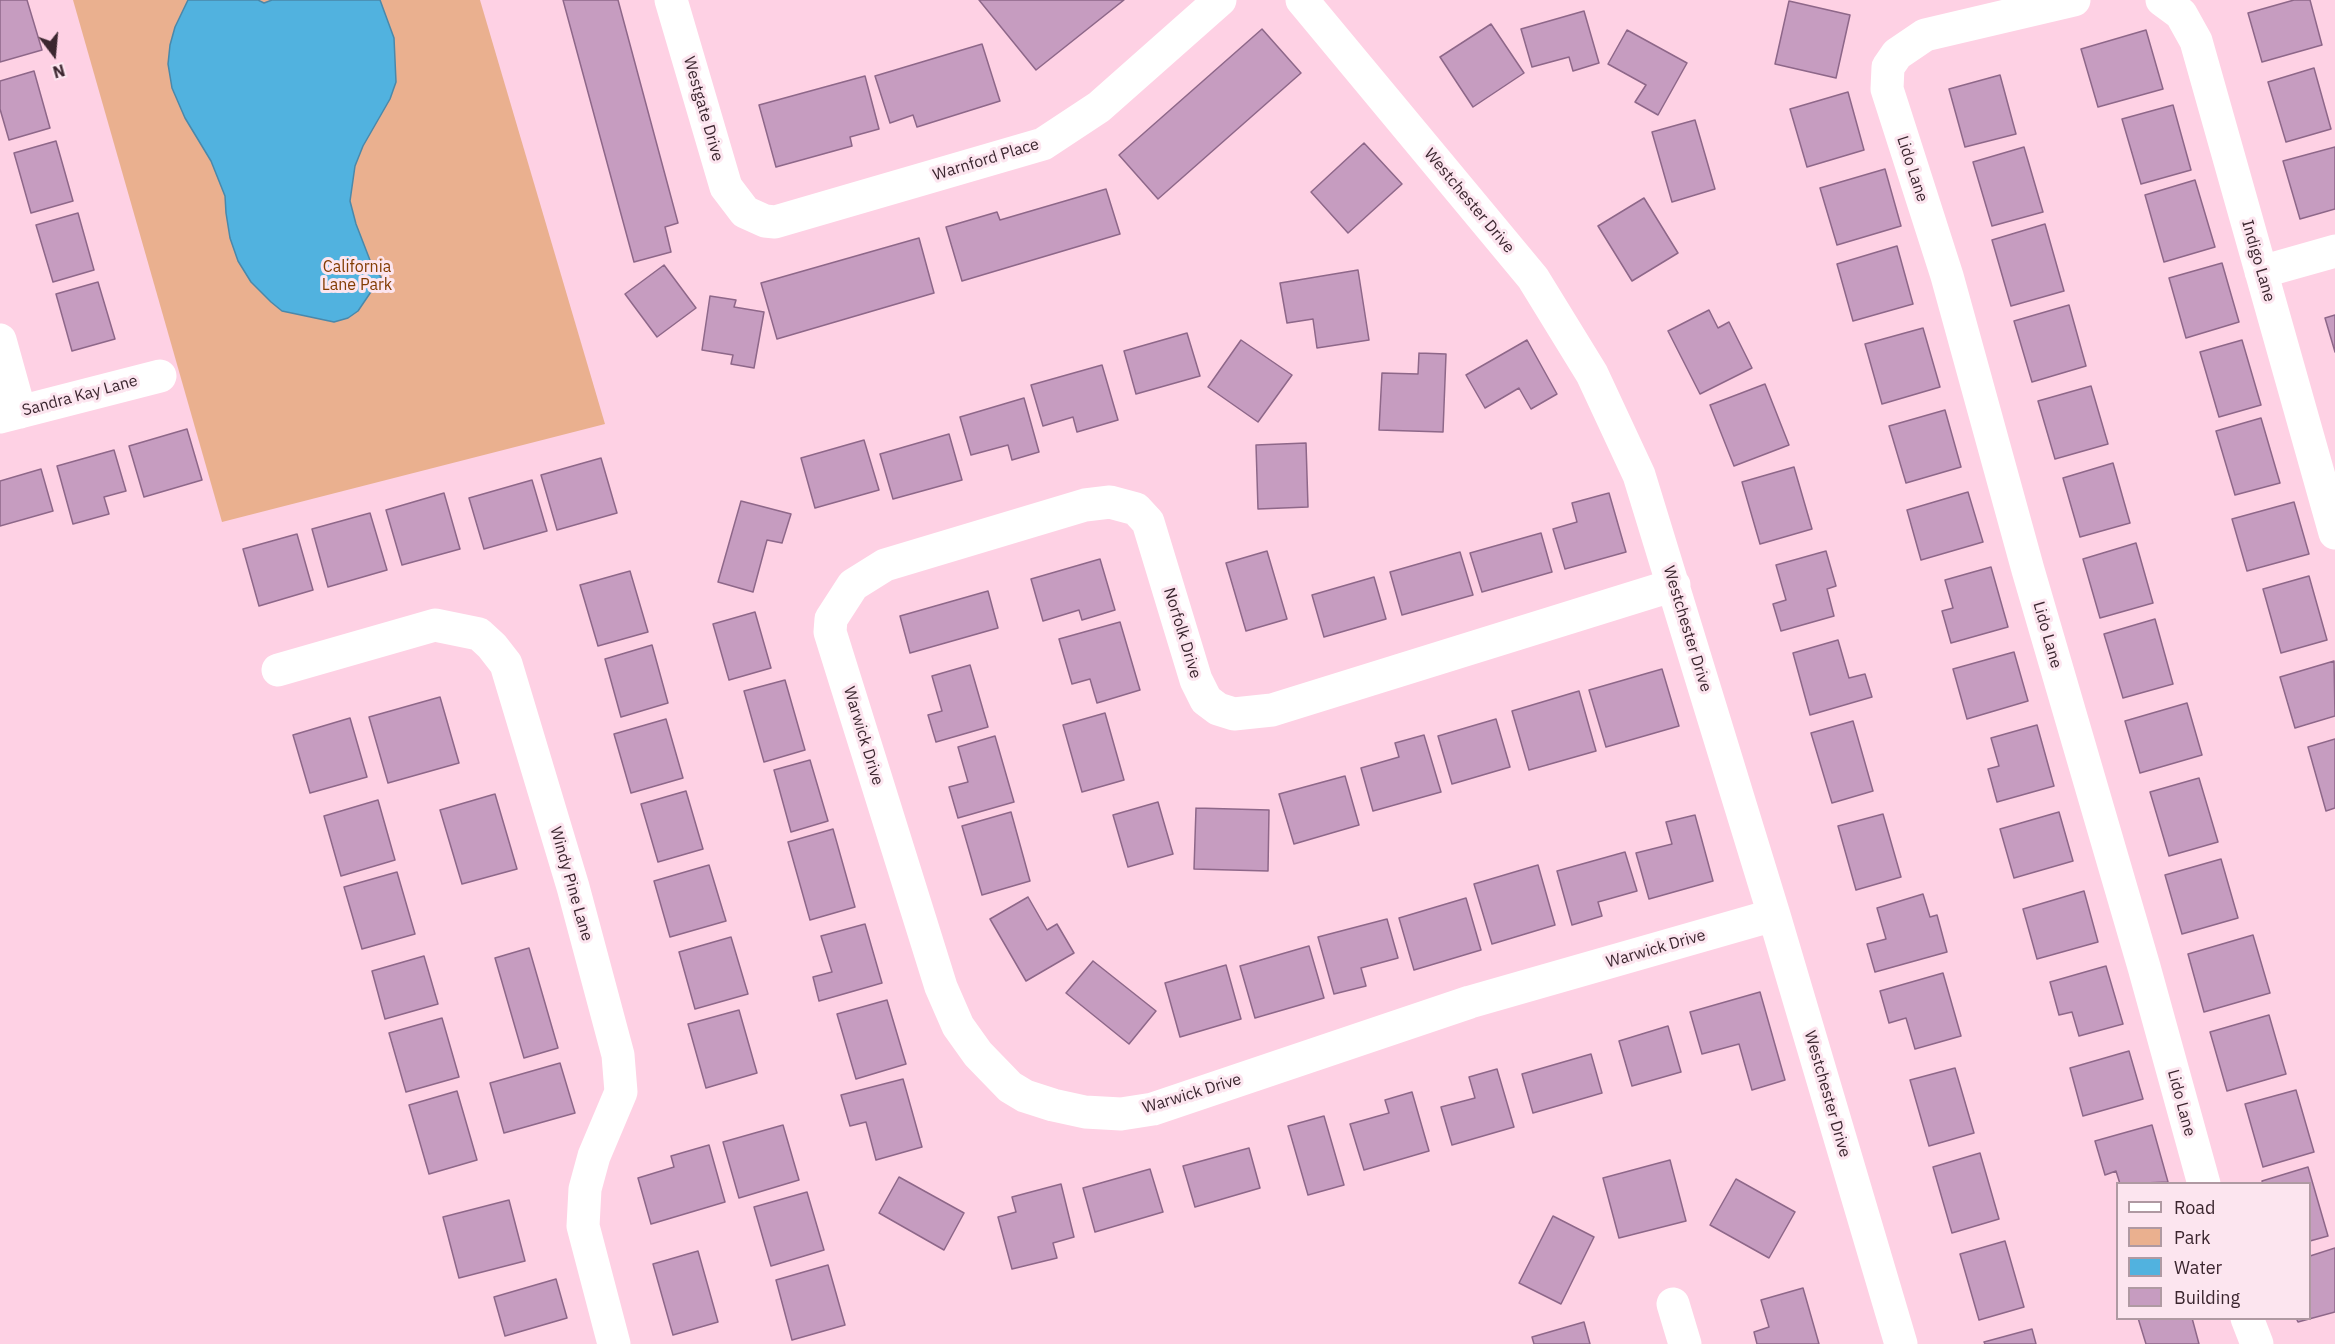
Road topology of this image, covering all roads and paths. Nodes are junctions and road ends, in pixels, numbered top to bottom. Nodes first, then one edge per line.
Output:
1 (671, 0) edge
2 (1220, 0) edge
3 (1302, 0) edge
4 (2074, 0) edge
5 (2162, 0) edge
6 (745, 212) joint
7 (2335, 251) edge
8 (2261, 272) junction
9 (0, 340) edge
10 (160, 375) dead end
11 (10, 415) edge
12 (2335, 533) edge
13 (1674, 585) junction
14 (841, 602) joint
15 (278, 670) dead end
16 (1774, 915) junction
17 (2203, 1182) edge
18 (1673, 1304) dead end
19 (2248, 1320) edge
20 (614, 1344) edge
21 (1685, 1344) edge
22 (1901, 1344) edge
23 (2257, 1344) edge

1 - 6 street, Westgate Drive
2 - 6 street, Warnford Place
3 - 13 street, Westchester Drive
4 - 17 street, Lido Lane
5 - 8 street, Indigo Lane
7 - 8 street
8 - 12 street, Indigo Lane
9 - 11 street
10 - 11 street, Sandra Kay Lane
13 - 14 street, Norfolk Drive
13 - 16 street, Westchester Drive
14 - 16 street, Warwick Drive
15 - 20 street, Windy Pine Lane
16 - 22 street, Westchester Drive
18 - 21 street
19 - 23 street

